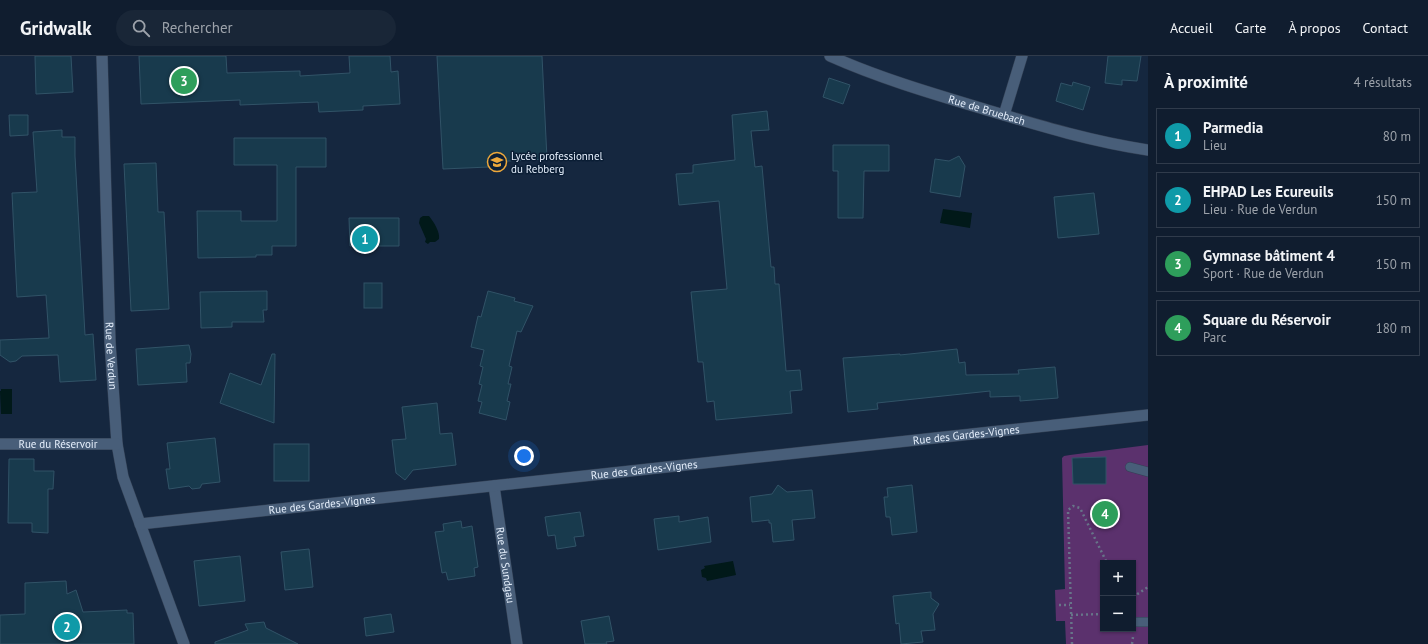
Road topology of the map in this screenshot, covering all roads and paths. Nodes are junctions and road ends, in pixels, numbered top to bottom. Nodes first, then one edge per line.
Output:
1 (102, 56) edge
2 (830, 56) edge
3 (1022, 56) edge
4 (1004, 115) junction
5 (1148, 150) edge
6 (1148, 415) edge
7 (0, 444) edge
8 (116, 444) junction
9 (1130, 467) dead end
10 (1148, 472) edge
11 (494, 486) junction
12 (140, 524) junction
13 (1106, 560) edge
14 (1148, 587) edge
15 (1134, 596) edge
16 (1059, 605) dead end
17 (1070, 605) junction
18 (1100, 614) edge
19 (1071, 615) junction
20 (1136, 622) dead end
21 (1148, 622) edge
22 (184, 644) edge
23 (517, 644) edge
24 (1072, 644) edge

1 - 8 street, Rue de Verdun
2 - 4 street, Rue de Bruebach
3 - 4 street
4 - 5 street, Rue de Bruebach
6 - 11 street, Rue des Gardes-Vignes
7 - 8 street, Rue du Réservoir
8 - 12 street, Rue de Verdun
9 - 10 lane
11 - 12 street, Rue des Gardes-Vignes
11 - 23 street, Rue du Sundgau
12 - 22 street, Rue de Verdun
13 - 17 path
14 - 15 path
16 - 17 path
17 - 19 path
18 - 19 path
19 - 24 path
20 - 21 lane

